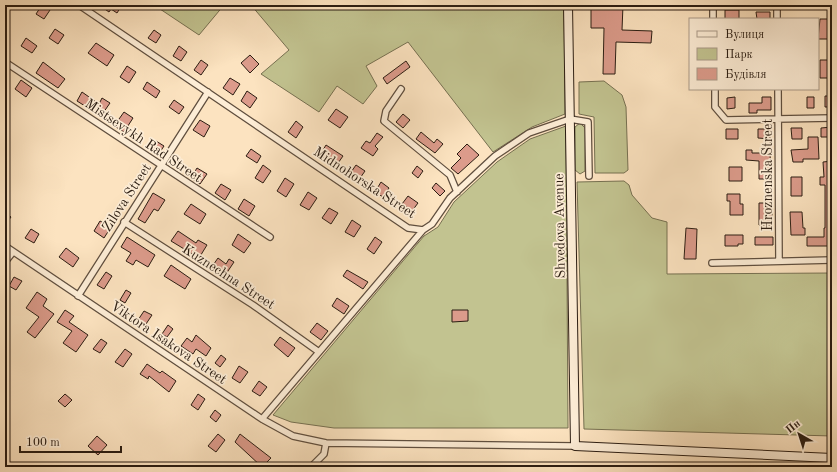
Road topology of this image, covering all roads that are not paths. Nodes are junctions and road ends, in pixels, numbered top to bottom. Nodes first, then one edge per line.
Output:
1 (79, 5) edge
2 (568, 5) edge
3 (713, 5) edge
4 (777, 5) edge
5 (713, 18) edge
6 (778, 18) edge
7 (5, 62) edge
8 (401, 89) dead end
9 (715, 90) edge
10 (778, 90) edge
11 (208, 92) junction
12 (832, 118) edge
13 (570, 119) junction
14 (778, 119) junction
15 (160, 166) junction
16 (589, 176) dead end
17 (457, 192) junction
18 (124, 222) junction
19 (423, 230) junction
20 (270, 237) dead end
21 (5, 246) edge
22 (13, 252) junction
23 (832, 260) edge
24 (779, 261) junction
25 (5, 262) edge
26 (712, 263) dead end
27 (78, 296) junction
28 (319, 352) junction
29 (262, 419) junction
30 (326, 443) junction
31 (575, 446) junction
32 (832, 458) edge
33 (311, 467) edge

1 - 11 street, Midnohorska Street
2 - 13 street, Shvedova Avenue
3 - 5 street
4 - 6 street
7 - 15 street, Mistsevykh Rad Street
8 - 17 street
9 - 14 street
10 - 14 street, Hroznenska Street
11 - 15 street, Zilova Street
11 - 19 street, Midnohorska Street
12 - 14 street
13 - 16 street
13 - 17 street, Midnohorska Street
13 - 31 street, Shvedova Avenue
14 - 24 street, Hroznenska Street
15 - 18 street, Zilova Street
15 - 20 street, Mistsevykh Rad Street
17 - 19 street, Midnohorska Street
18 - 27 street, Zilova Street
18 - 28 street, Kuznechna Street
19 - 28 street
21 - 22 street, Viktora Isakova Street
22 - 25 street
22 - 27 street, Viktora Isakova Street
23 - 24 street
24 - 26 street
27 - 29 street, Viktora Isakova Street
28 - 29 street
29 - 30 street, Viktora Isakova Street
30 - 31 street, Viktora Isakova Street
30 - 33 street
31 - 32 street

